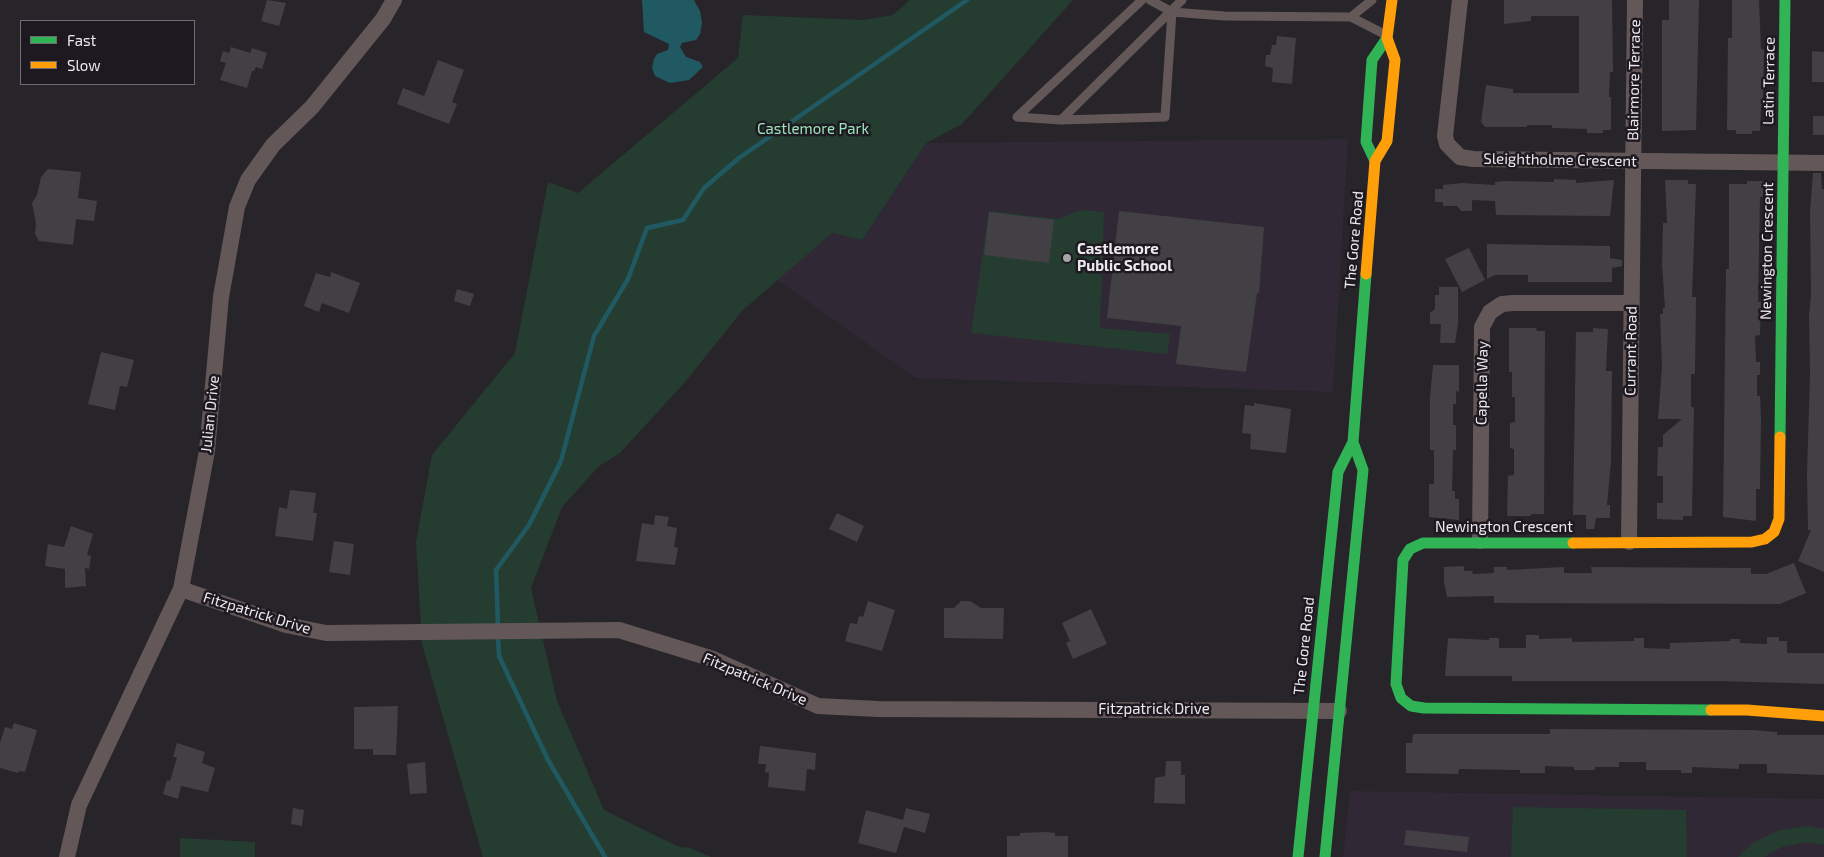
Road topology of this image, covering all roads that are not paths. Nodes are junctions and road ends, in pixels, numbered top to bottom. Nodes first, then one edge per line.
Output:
1 (394, 0) edge
2 (1142, 0) edge
3 (1150, 0) edge
4 (1182, 0) edge
5 (1372, 0) edge
6 (1392, 0) edge
7 (1460, 0) edge
8 (1635, 0) edge
9 (1785, 0) edge
10 (1172, 12) junction
11 (1351, 17) junction
12 (1388, 37) junction
13 (1061, 120) junction
14 (1633, 160) junction
15 (1376, 161) junction
16 (1783, 163) junction
17 (1824, 163) edge
18 (1632, 303) junction
19 (1354, 442) junction
20 (1480, 541) junction
21 (1629, 542) junction
22 (181, 589) junction
23 (1312, 711) junction
24 (1339, 711) junction
25 (1824, 716) edge
26 (67, 857) edge
27 (1298, 857) edge
28 (1326, 857) edge

1 - 22 street, Julian Drive
2 - 13 lane
3 - 10 lane
4 - 10 lane
5 - 11 lane
6 - 12 street, The Gore Road
7 - 14 street, Sleightholme Crescent
8 - 14 street, Blairmore Terrace
9 - 16 street, Latin Terrace
10 - 11 lane
10 - 13 lane
10 - 13 lane
11 - 12 lane
12 - 15 street, The Gore Road
12 - 15 street, The Gore Road
14 - 16 street, Sleightholme Crescent
14 - 18 street, Currant Road
15 - 19 street, The Gore Road
16 - 17 street, Sleightholme Crescent
16 - 21 street, Newington Crescent
18 - 20 street, Capella Way
18 - 21 street, Currant Road
19 - 23 street, The Gore Road
19 - 24 street, The Gore Road
20 - 21 street, Newington Crescent
20 - 25 street, Newington Crescent
22 - 23 street, Fitzpatrick Drive
22 - 26 street, Julian Drive
23 - 24 street, Fitzpatrick Drive
23 - 27 street, The Gore Road
24 - 28 street, The Gore Road

